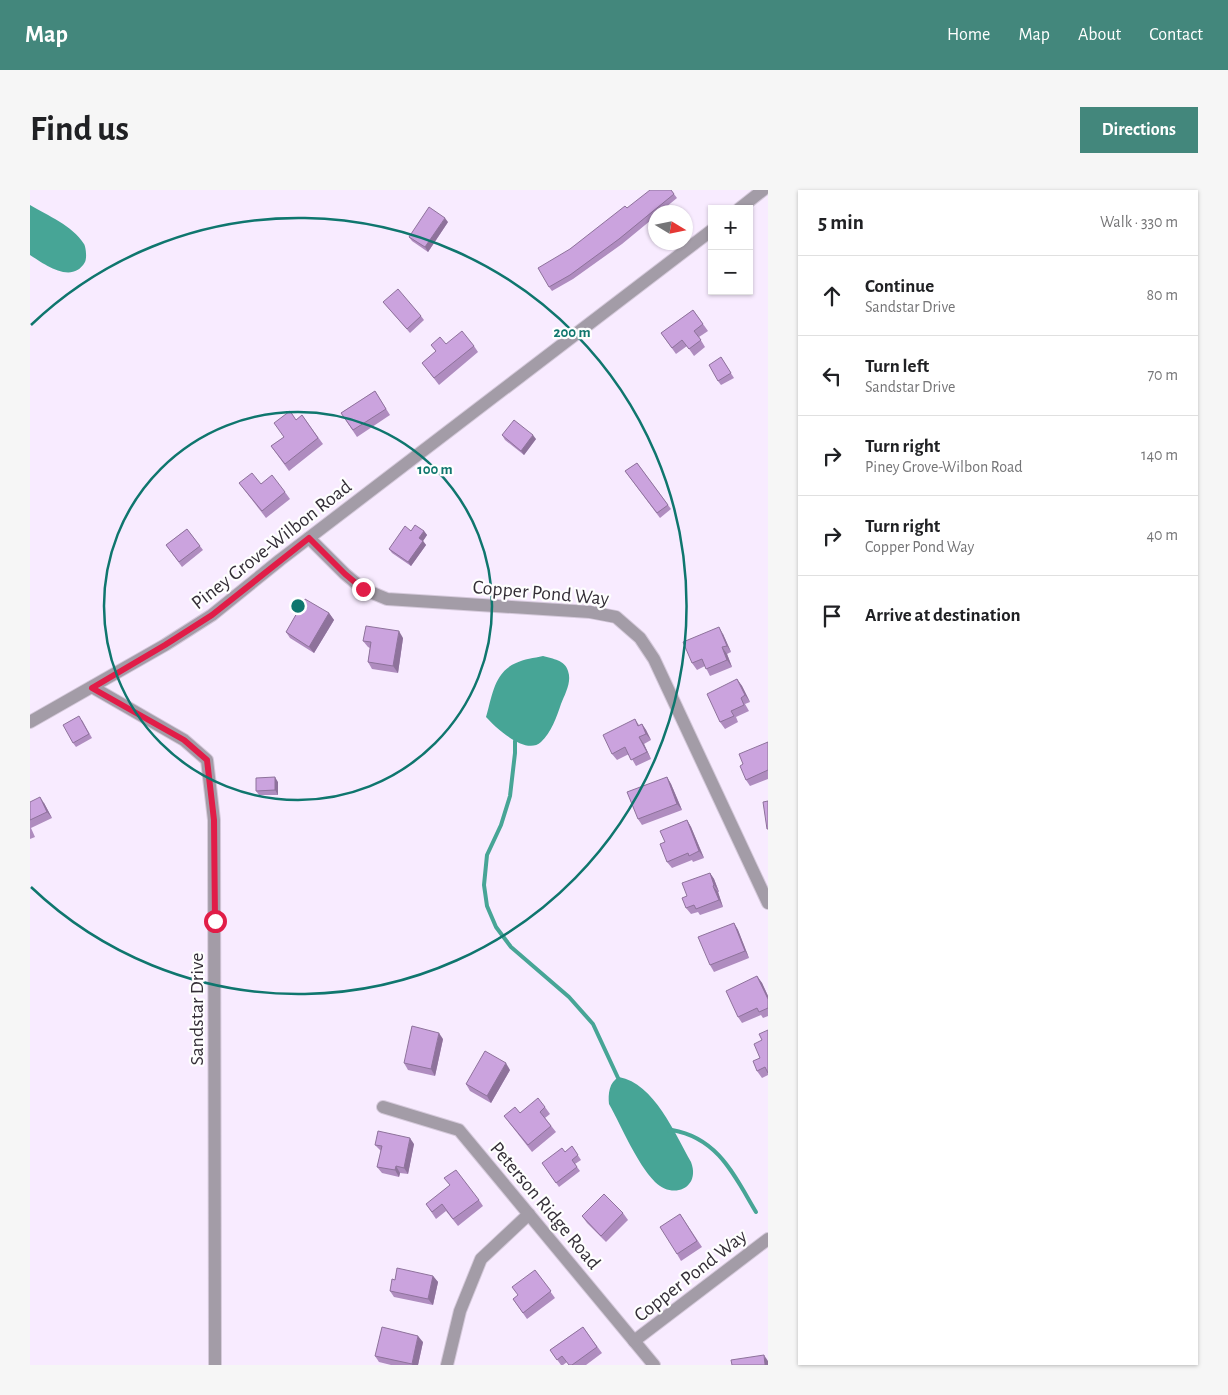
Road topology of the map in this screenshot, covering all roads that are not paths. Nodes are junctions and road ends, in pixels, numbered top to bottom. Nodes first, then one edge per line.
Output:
1 (763, 190) edge
2 (744, 205) edge
3 (708, 233) edge
4 (309, 538) junction
5 (92, 688) junction
6 (30, 722) edge
7 (768, 904) edge
8 (383, 1107) dead end
9 (529, 1214) junction
10 (768, 1239) edge
11 (634, 1342) junction
12 (215, 1365) edge
13 (447, 1365) edge
14 (654, 1365) edge

1 - 2 street
3 - 4 street, Piney Grove-Wilbon Road
4 - 5 street, Piney Grove-Wilbon Road
4 - 7 street, Copper Pond Way
5 - 6 street, Piney Grove-Wilbon Road
5 - 12 street, Sandstar Drive
8 - 9 street, Peterson Ridge Road
9 - 11 street, Peterson Ridge Road
9 - 13 street
10 - 11 street, Copper Pond Way
11 - 14 street, Peterson Ridge Road

